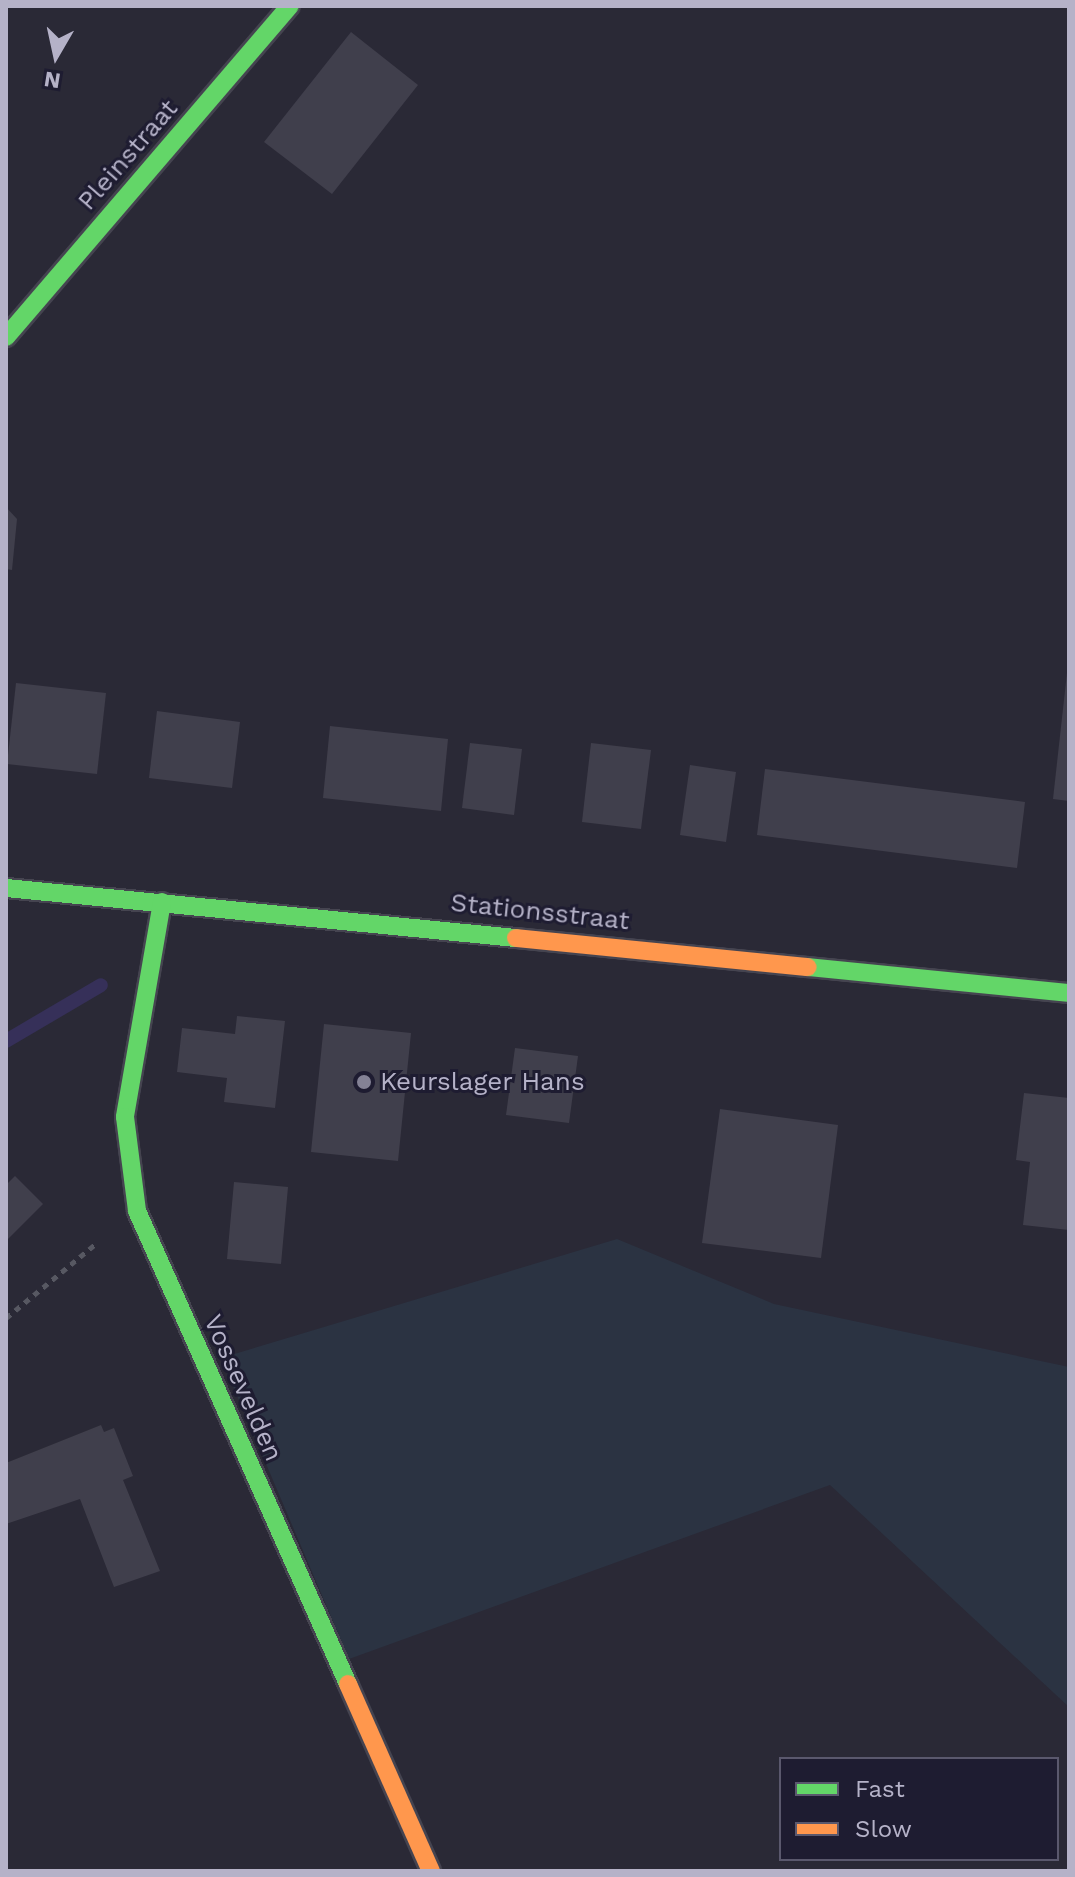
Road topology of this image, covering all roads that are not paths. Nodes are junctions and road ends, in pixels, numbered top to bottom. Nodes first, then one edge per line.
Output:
1 (290, 6) edge
2 (6, 337) edge
3 (6, 888) edge
4 (162, 902) junction
5 (1069, 993) edge
6 (431, 1871) edge

1 - 2 street, Pleinstraat
3 - 4 street, Stationsstraat
4 - 5 street, Stationsstraat
4 - 6 street, Vossevelden

